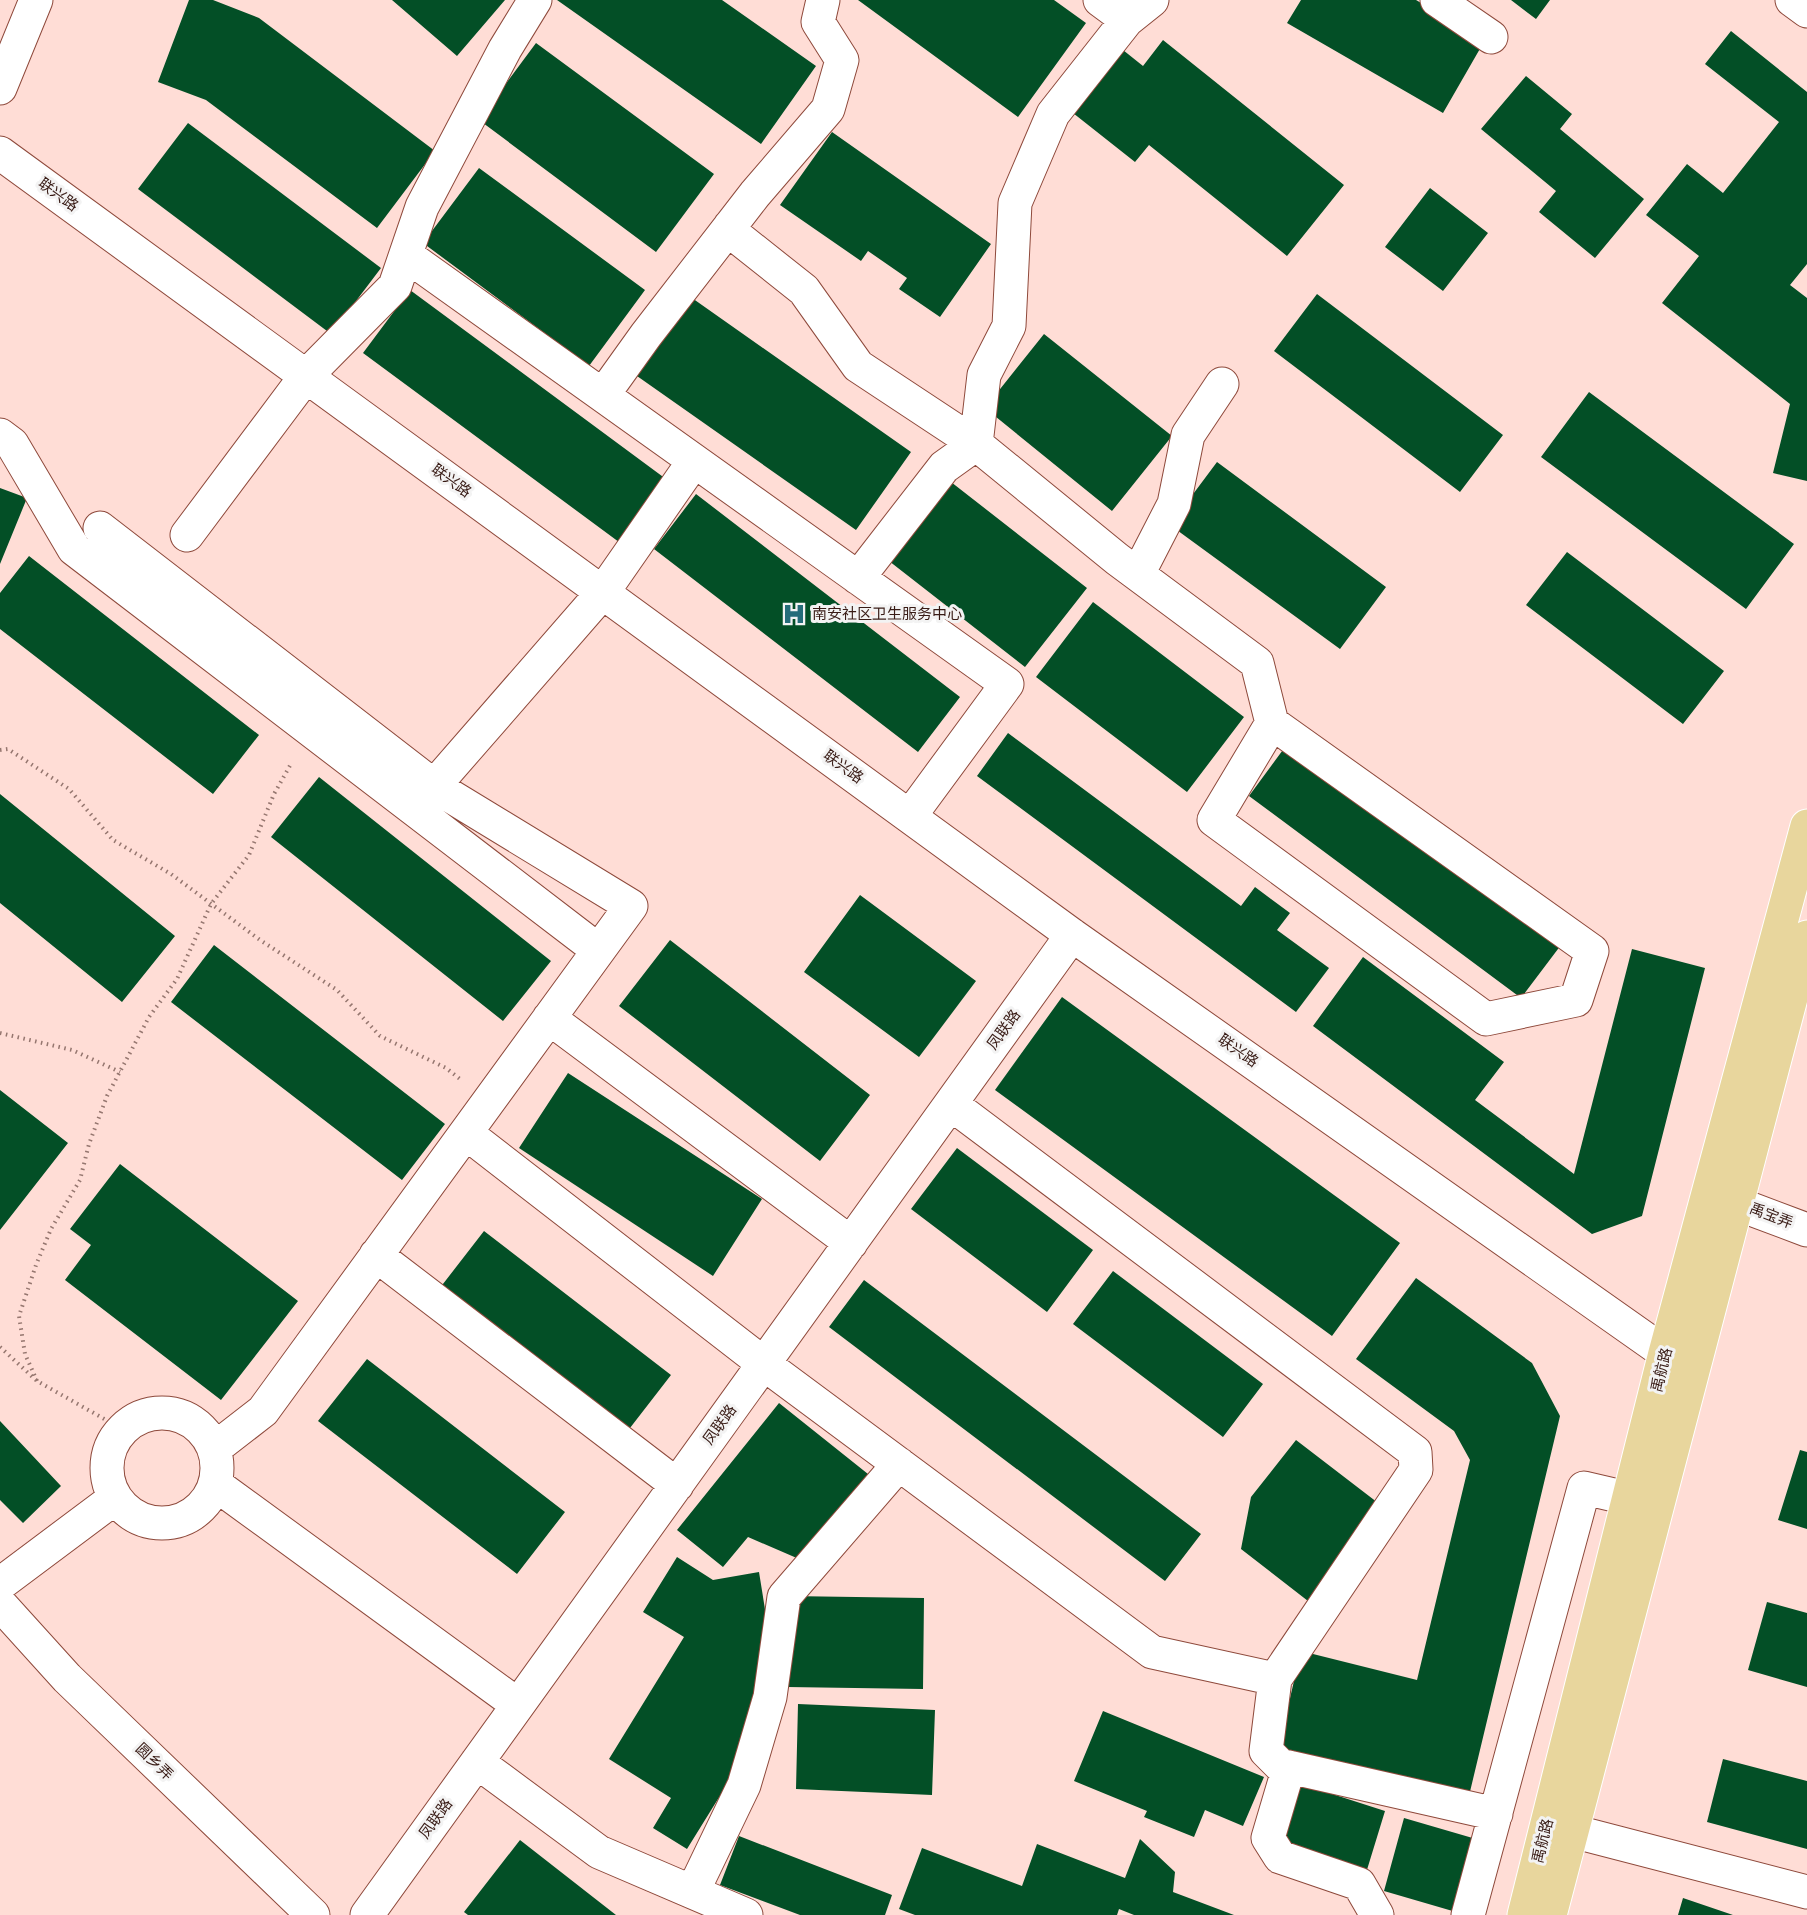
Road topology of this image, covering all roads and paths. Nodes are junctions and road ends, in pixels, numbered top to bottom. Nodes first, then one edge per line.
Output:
1 (36, 0) edge
2 (535, 0) edge
3 (823, 0) edge
4 (1100, 0) edge
5 (1152, 0) edge
6 (1437, 0) edge
7 (1792, 0) edge
8 (1807, 11) edge
9 (1127, 20) junction
10 (1491, 37) dead end
11 (0, 88) edge
12 (0, 153) edge
13 (730, 226) junction
14 (406, 255) junction
15 (306, 376) junction
16 (1222, 384) dead end
17 (603, 395) junction
18 (0, 435) edge
19 (976, 444) junction
20 (694, 461) junction
21 (100, 528) dead end
22 (187, 535) dead end
23 (1138, 574) junction
24 (858, 578) junction
25 (603, 592) junction
26 (1272, 723) junction
27 (310, 730) junction
28 (0, 750) edge
29 (434, 786) junction
30 (910, 816) junction
31 (1807, 826) edge
32 (211, 904) junction
33 (1072, 935) junction
34 (1807, 937) edge
35 (598, 950) junction
36 (549, 1018) junction
37 (0, 1033) edge
38 (120, 1072) junction
39 (488, 1102) junction
40 (951, 1104) junction
41 (465, 1133) junction
42 (1735, 1203) junction
43 (1807, 1230) edge
44 (850, 1242) junction
45 (376, 1255) junction
46 (0, 1347) edge
47 (1665, 1353) junction
48 (764, 1364) junction
49 (1693, 1373) junction
50 (37, 1381) junction
51 (122, 1429) junction
52 (214, 1449) junction
53 (899, 1464) junction
54 (215, 1484) junction
55 (677, 1485) junction
56 (115, 1498) junction
57 (1644, 1502) junction
58 (0, 1584) edge
59 (0, 1604) edge
60 (1275, 1679) junction
61 (518, 1705) junction
62 (477, 1762) junction
63 (1289, 1767) junction
64 (1496, 1814) junction
65 (1572, 1831) junction
66 (693, 1891) junction
67 (1807, 1892) edge
68 (313, 1915) edge
69 (367, 1915) edge
70 (746, 1915) edge
71 (1377, 1915) edge
72 (1468, 1915) edge
73 (1524, 1915) edge
74 (1550, 1915) edge

1 - 11 street
2 - 14 street
3 - 13 street
4 - 9 street
5 - 9 street
6 - 10 street
7 - 8 street
9 - 19 street
12 - 15 street, 联兴路
13 - 17 street
13 - 19 street
14 - 15 street
14 - 17 street
15 - 22 street
15 - 25 street, 联兴路
16 - 23 street
17 - 20 street
18 - 27 street
19 - 23 street
19 - 24 street
20 - 24 street
20 - 25 street
21 - 29 street
23 - 26 street
24 - 30 street
25 - 29 street
25 - 30 street, 联兴路
26 - 26 street
27 - 32 path
27 - 35 street
28 - 32 path
29 - 35 street
30 - 33 street, 联兴路
31 - 47 main road, 禹航路
32 - 38 path
32 - 39 path
33 - 40 street, 凤联路
33 - 47 street, 联兴路
34 - 42 main road, 禹航路
35 - 36 street
36 - 39 street
36 - 44 street
37 - 38 path
38 - 50 path
39 - 41 street
40 - 44 street, 凤联路
40 - 60 street
41 - 45 street
41 - 48 street
42 - 43 street, 禹宝弄
42 - 49 main road, 禹航路
44 - 48 street, 凤联路
45 - 52 street
45 - 55 street
46 - 50 path
47 - 49 street, 联兴路
47 - 57 main road, 禹航路
48 - 53 street
48 - 55 street, 凤联路
49 - 57 main road, 禹航路
50 - 51 path
51 - 52 street
51 - 56 street
52 - 54 street
53 - 60 street
53 - 66 street
54 - 56 street
54 - 61 street
55 - 61 street, 凤联路
56 - 58 street
57 - 64 street
57 - 65 main road, 禹航路
57 - 73 main road, 禹航路
59 - 68 street, 圆乡弄
60 - 63 street
61 - 62 street, 凤联路
62 - 66 street
62 - 69 street, 凤联路
63 - 64 street
63 - 71 street
64 - 72 street
65 - 67 street
65 - 74 main road, 禹航路
66 - 70 street

